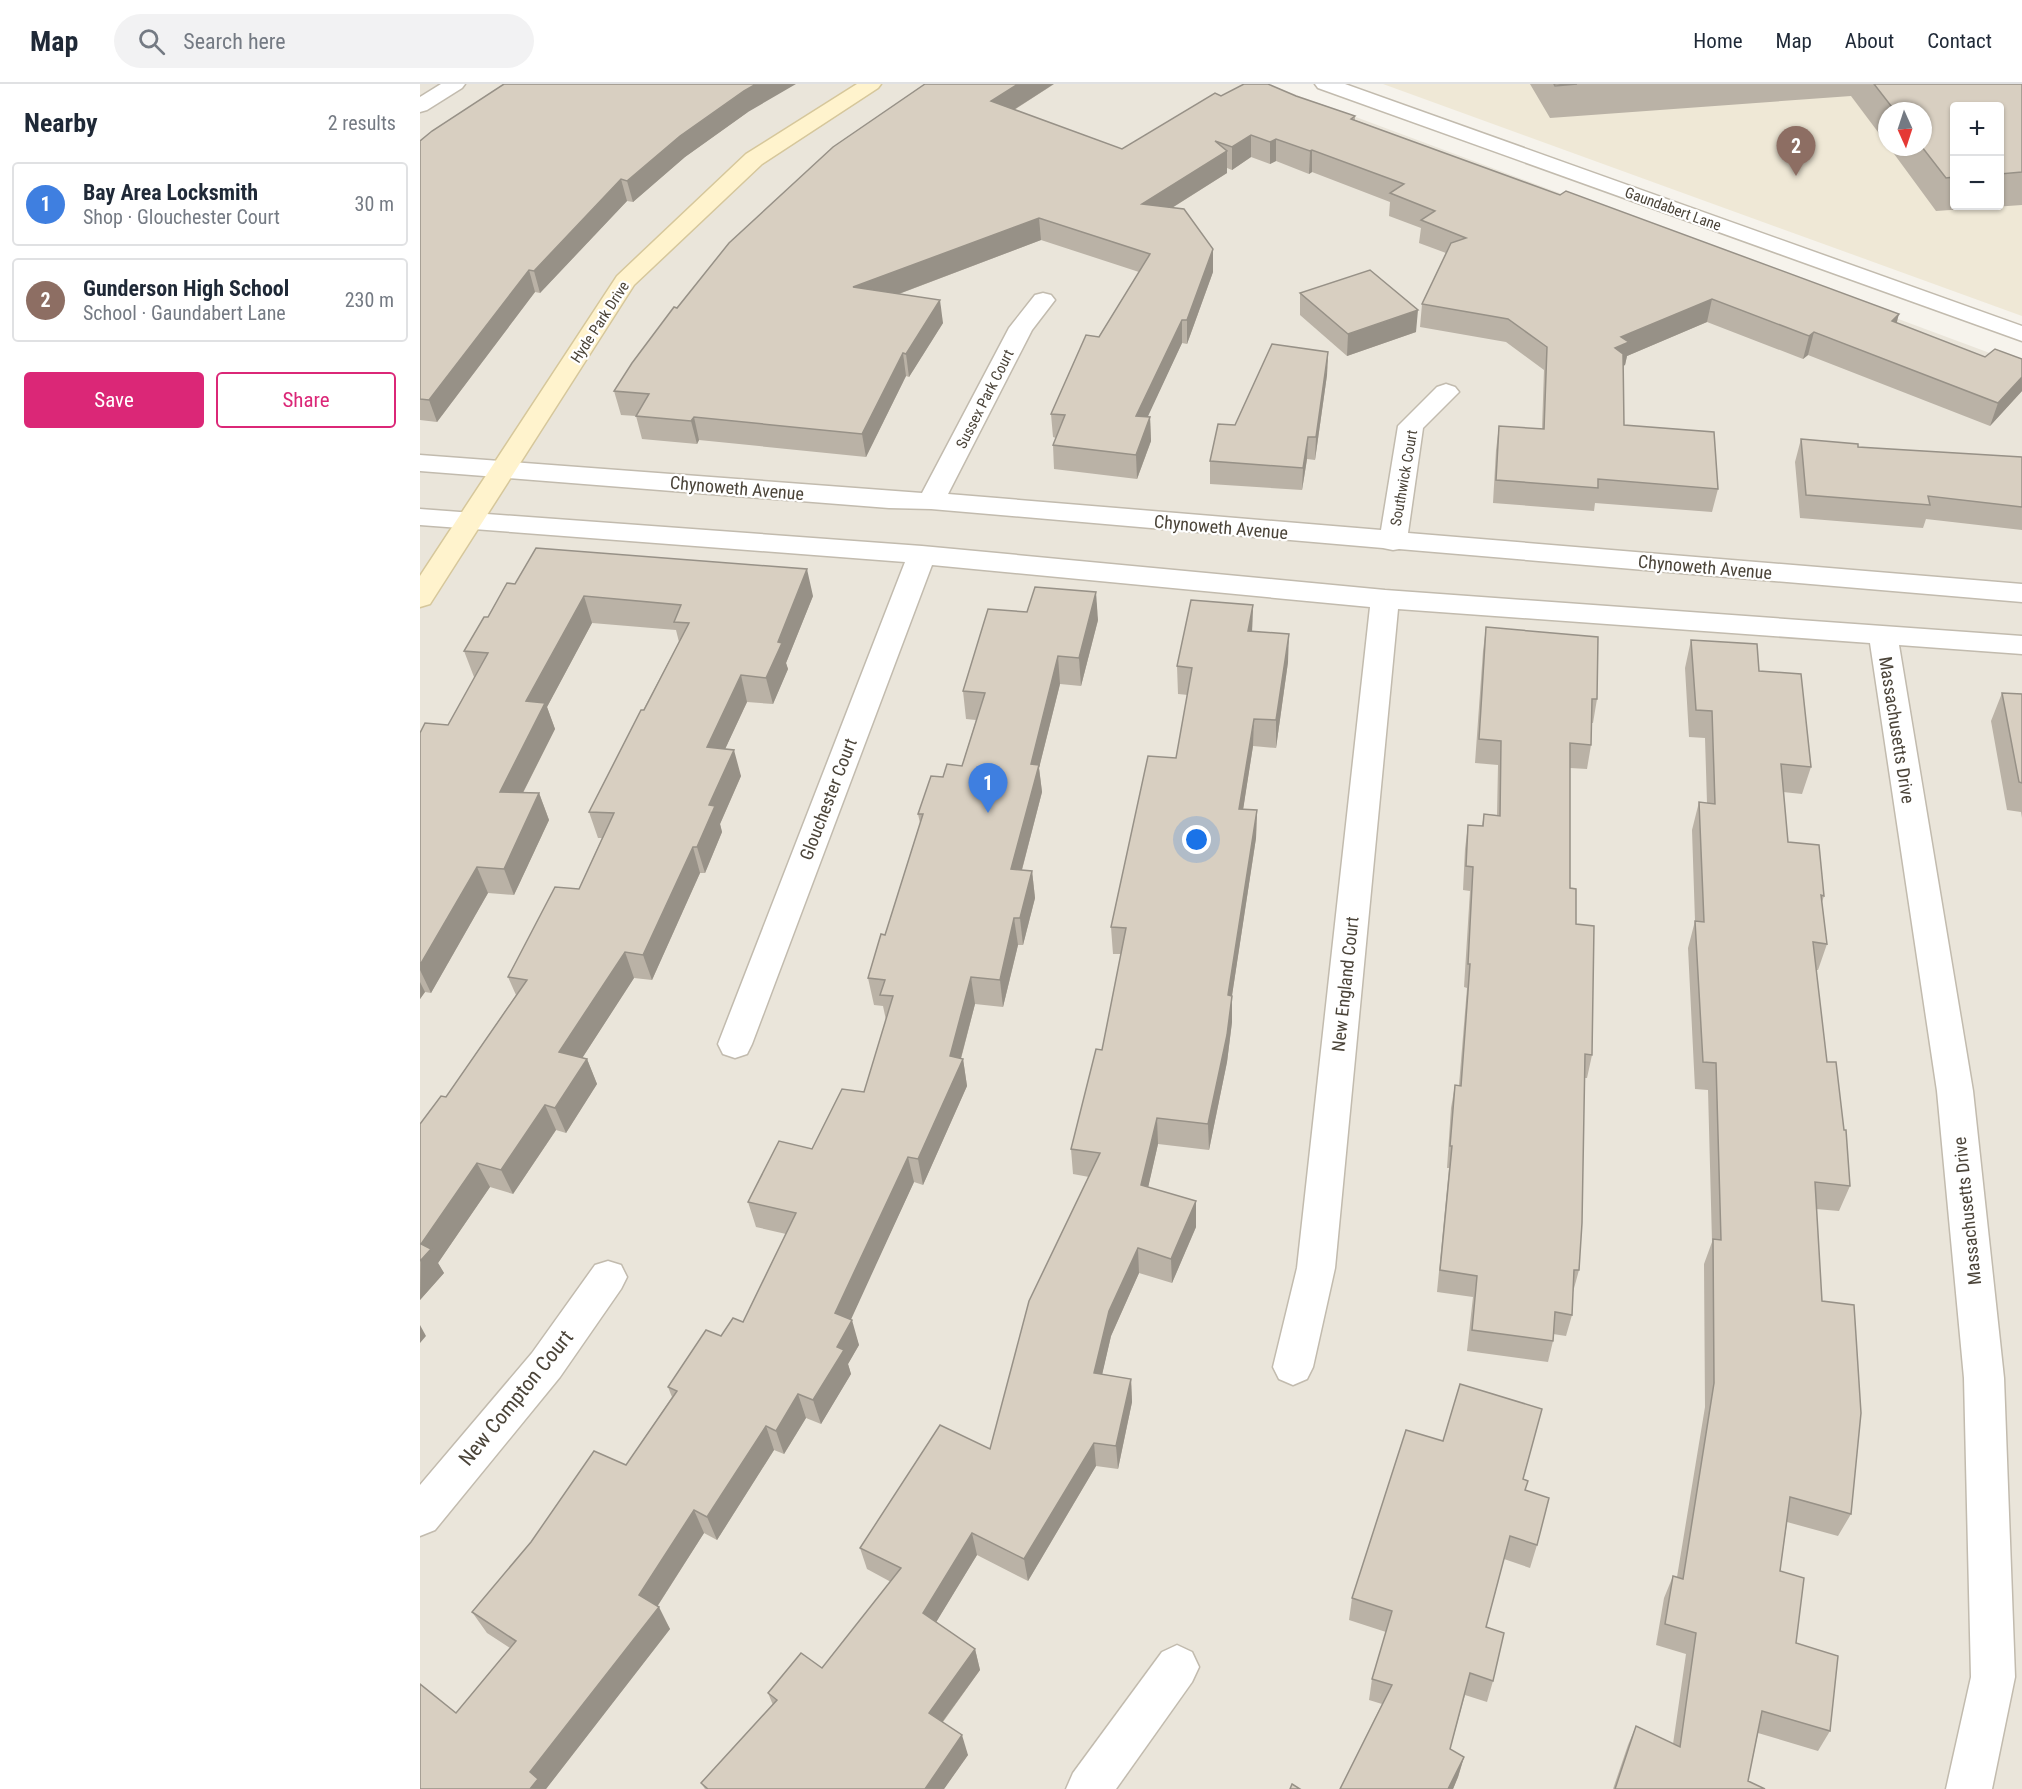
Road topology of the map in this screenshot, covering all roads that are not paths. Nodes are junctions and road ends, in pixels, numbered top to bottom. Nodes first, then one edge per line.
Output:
1 (455, 84) edge
2 (871, 84) edge
3 (1325, 84) edge
4 (420, 106) edge
5 (1043, 300) dead end
6 (2022, 334) edge
7 (1446, 392) dead end
8 (420, 463) edge
9 (504, 469) junction
10 (931, 501) junction
11 (420, 517) edge
12 (470, 521) junction
13 (1394, 542) junction
14 (922, 555) junction
15 (2022, 593) edge
16 (420, 598) edge
17 (1385, 599) junction
18 (1882, 635) junction
19 (2022, 645) edge
20 (735, 1044) dead end
21 (608, 1277) dead end
22 (1293, 1367) dead end
23 (420, 1516) edge
24 (1177, 1667) dead end
25 (1089, 1789) edge
26 (1969, 1789) edge

1 - 4 street
2 - 9 street, Hyde Park Drive
3 - 6 street, Gaundabert Lane
5 - 10 street, Sussex Park Court
7 - 13 street, Southwick Court
8 - 9 street, Chynoweth Avenue
9 - 10 street, Chynoweth Avenue
9 - 12 street, Hyde Park Drive
10 - 13 street, Chynoweth Avenue
11 - 12 street
12 - 14 street
12 - 16 street, Hyde Park Drive
13 - 15 street, Chynoweth Avenue
14 - 17 street
14 - 20 street, Glouchester Court
17 - 18 street
17 - 22 street, New England Court
18 - 19 street
18 - 26 street, Massachusetts Drive
21 - 23 street, New Compton Court
24 - 25 street

